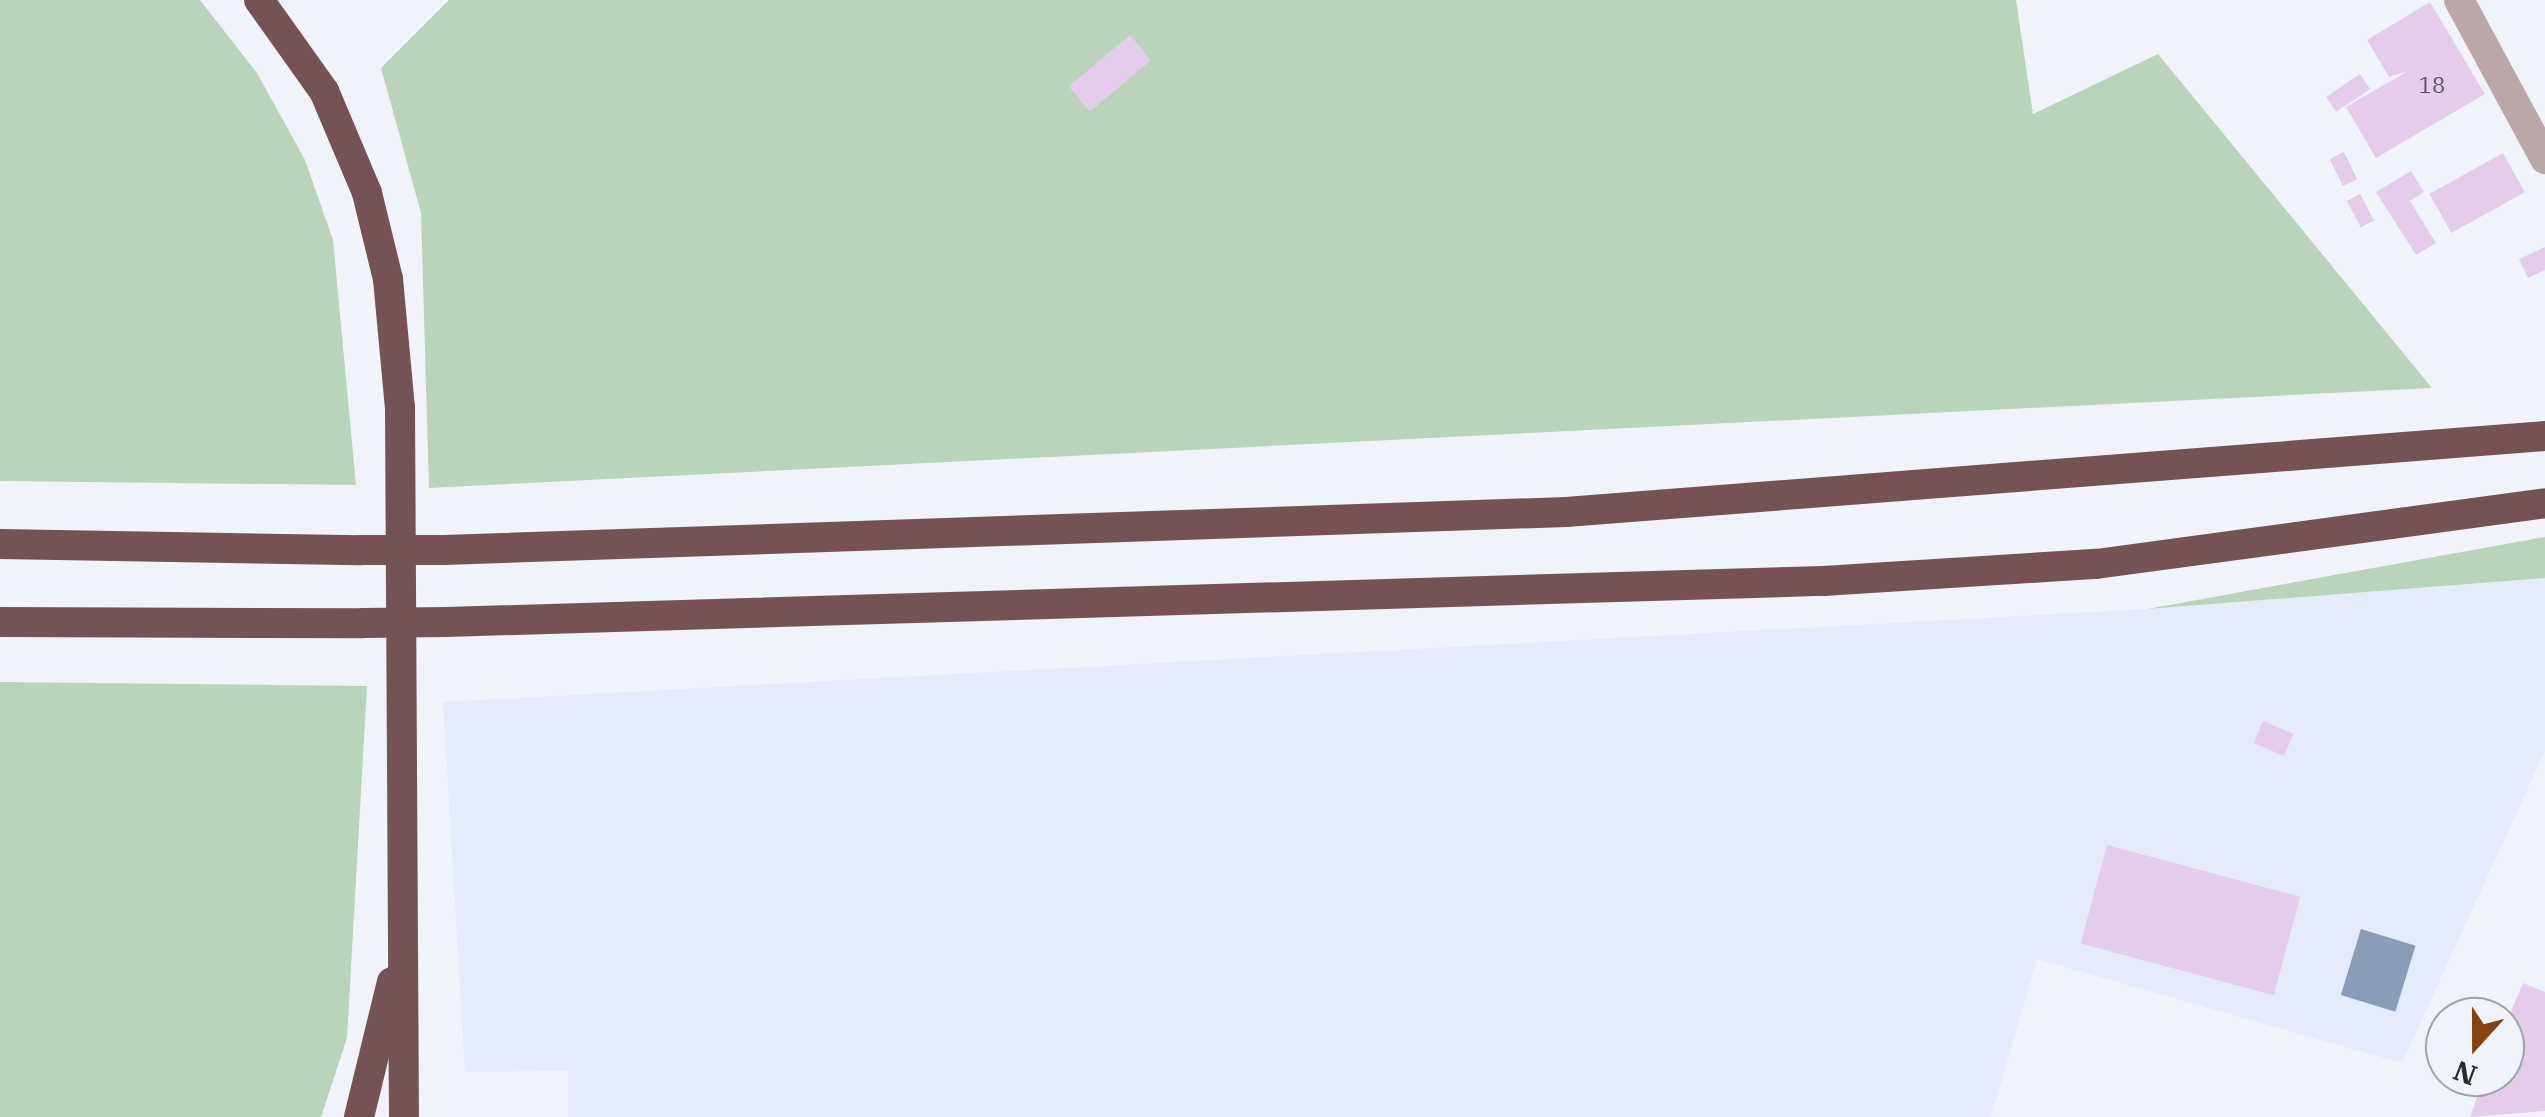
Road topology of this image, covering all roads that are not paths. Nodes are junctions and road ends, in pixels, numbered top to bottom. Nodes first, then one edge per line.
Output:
1 (259, 0) edge
2 (2459, 0) edge
3 (2545, 158) edge
4 (2545, 436) edge
5 (2545, 503) edge
6 (0, 544) edge
7 (0, 622) edge
8 (407, 901) junction
9 (359, 1117) edge
10 (404, 1117) edge

1 - 8 highway
2 - 3 street
4 - 6 highway, bridge
5 - 7 highway, bridge
8 - 9 highway
8 - 10 highway

